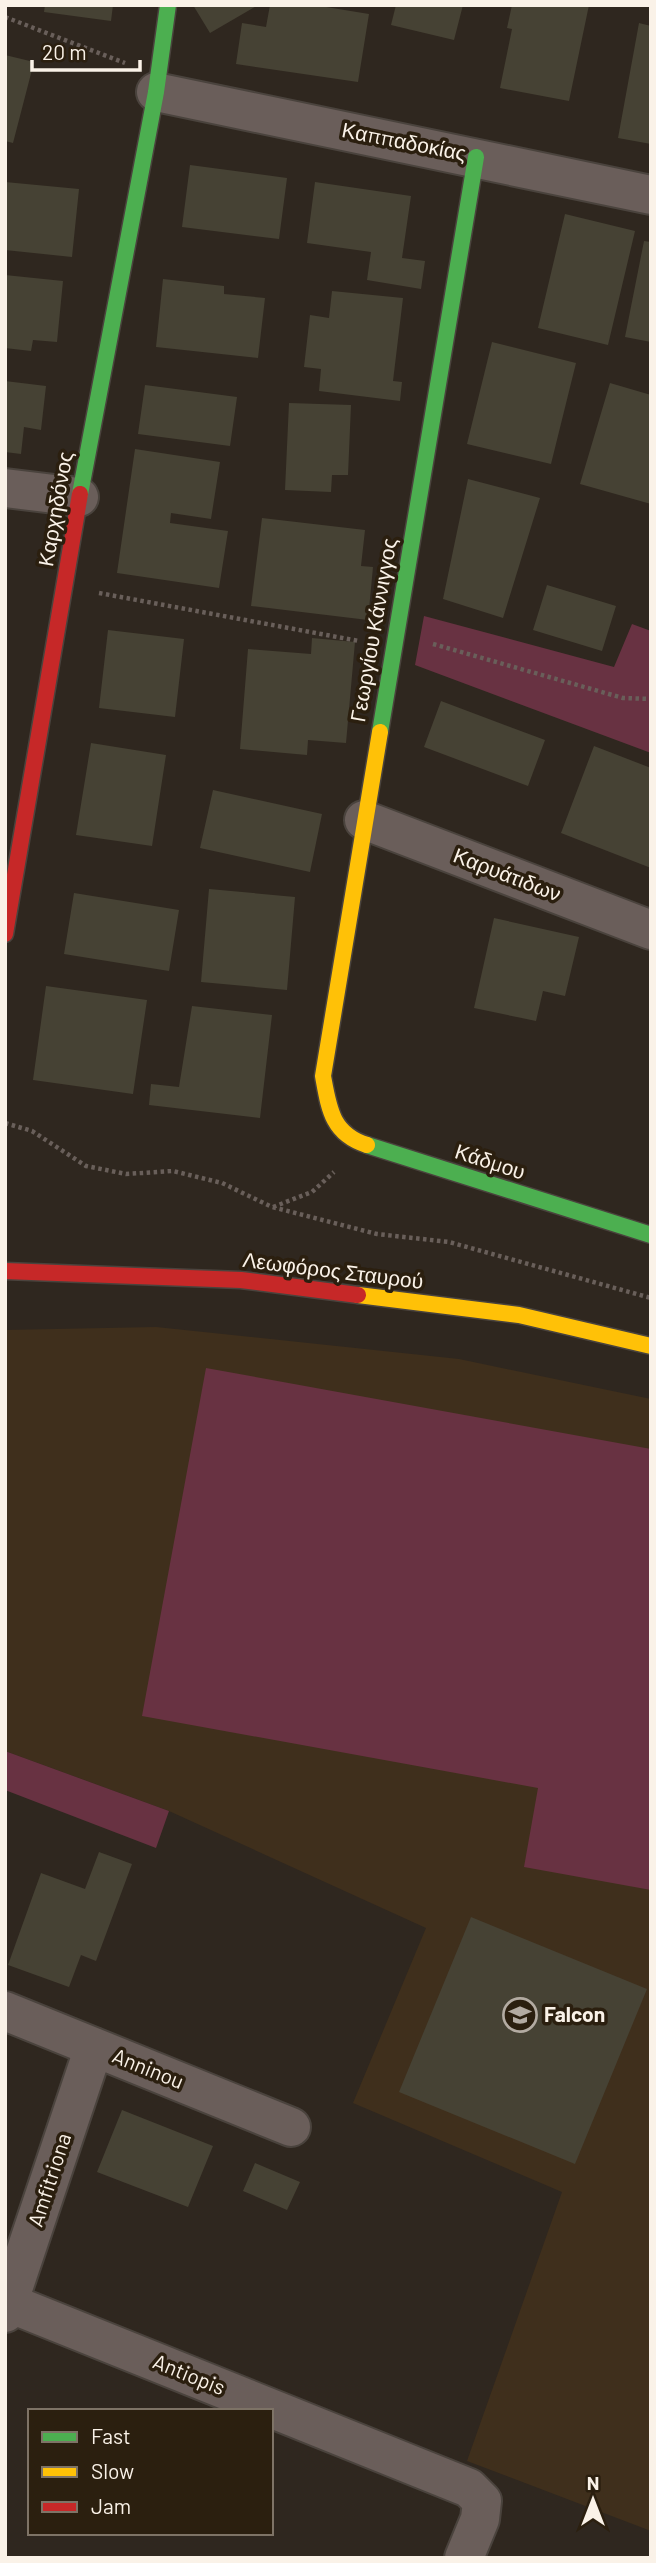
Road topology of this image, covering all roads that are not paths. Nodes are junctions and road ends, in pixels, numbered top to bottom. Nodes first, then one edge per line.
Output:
1 (168, 5) edge
2 (158, 80) junction
3 (476, 157) junction
4 (651, 195) edge
5 (5, 488) edge
6 (79, 497) junction
7 (364, 820) junction
8 (651, 930) edge
9 (5, 934) edge
10 (348, 1139) joint
11 (651, 1236) edge
12 (5, 1271) edge
13 (651, 1346) edge
14 (5, 2011) edge
15 (94, 2047) junction
16 (291, 2127) dead end
17 (7, 2308) edge
18 (266, 2409) edge
19 (273, 2412) edge
20 (464, 2558) edge

1 - 2 street, Καρχηδόνος
2 - 3 street, Καππαδοκίας
2 - 6 street, Καρχηδόνος
3 - 4 street, Καππαδοκίας
3 - 7 street, Γεωργίου Κάννιγγος
5 - 6 street
6 - 9 street, Καρχηδόνος
7 - 8 street, Καρυάτιδων
7 - 10 street, Γεωργίου Κάννιγγος
10 - 11 street, Κάδμου
12 - 13 street, Λεωφόρος Σταυρού
14 - 15 street, Anninou
15 - 16 street, Anninou
15 - 17 street, Amfitriona
17 - 18 street, Antiopis
19 - 20 street, Antiopis

